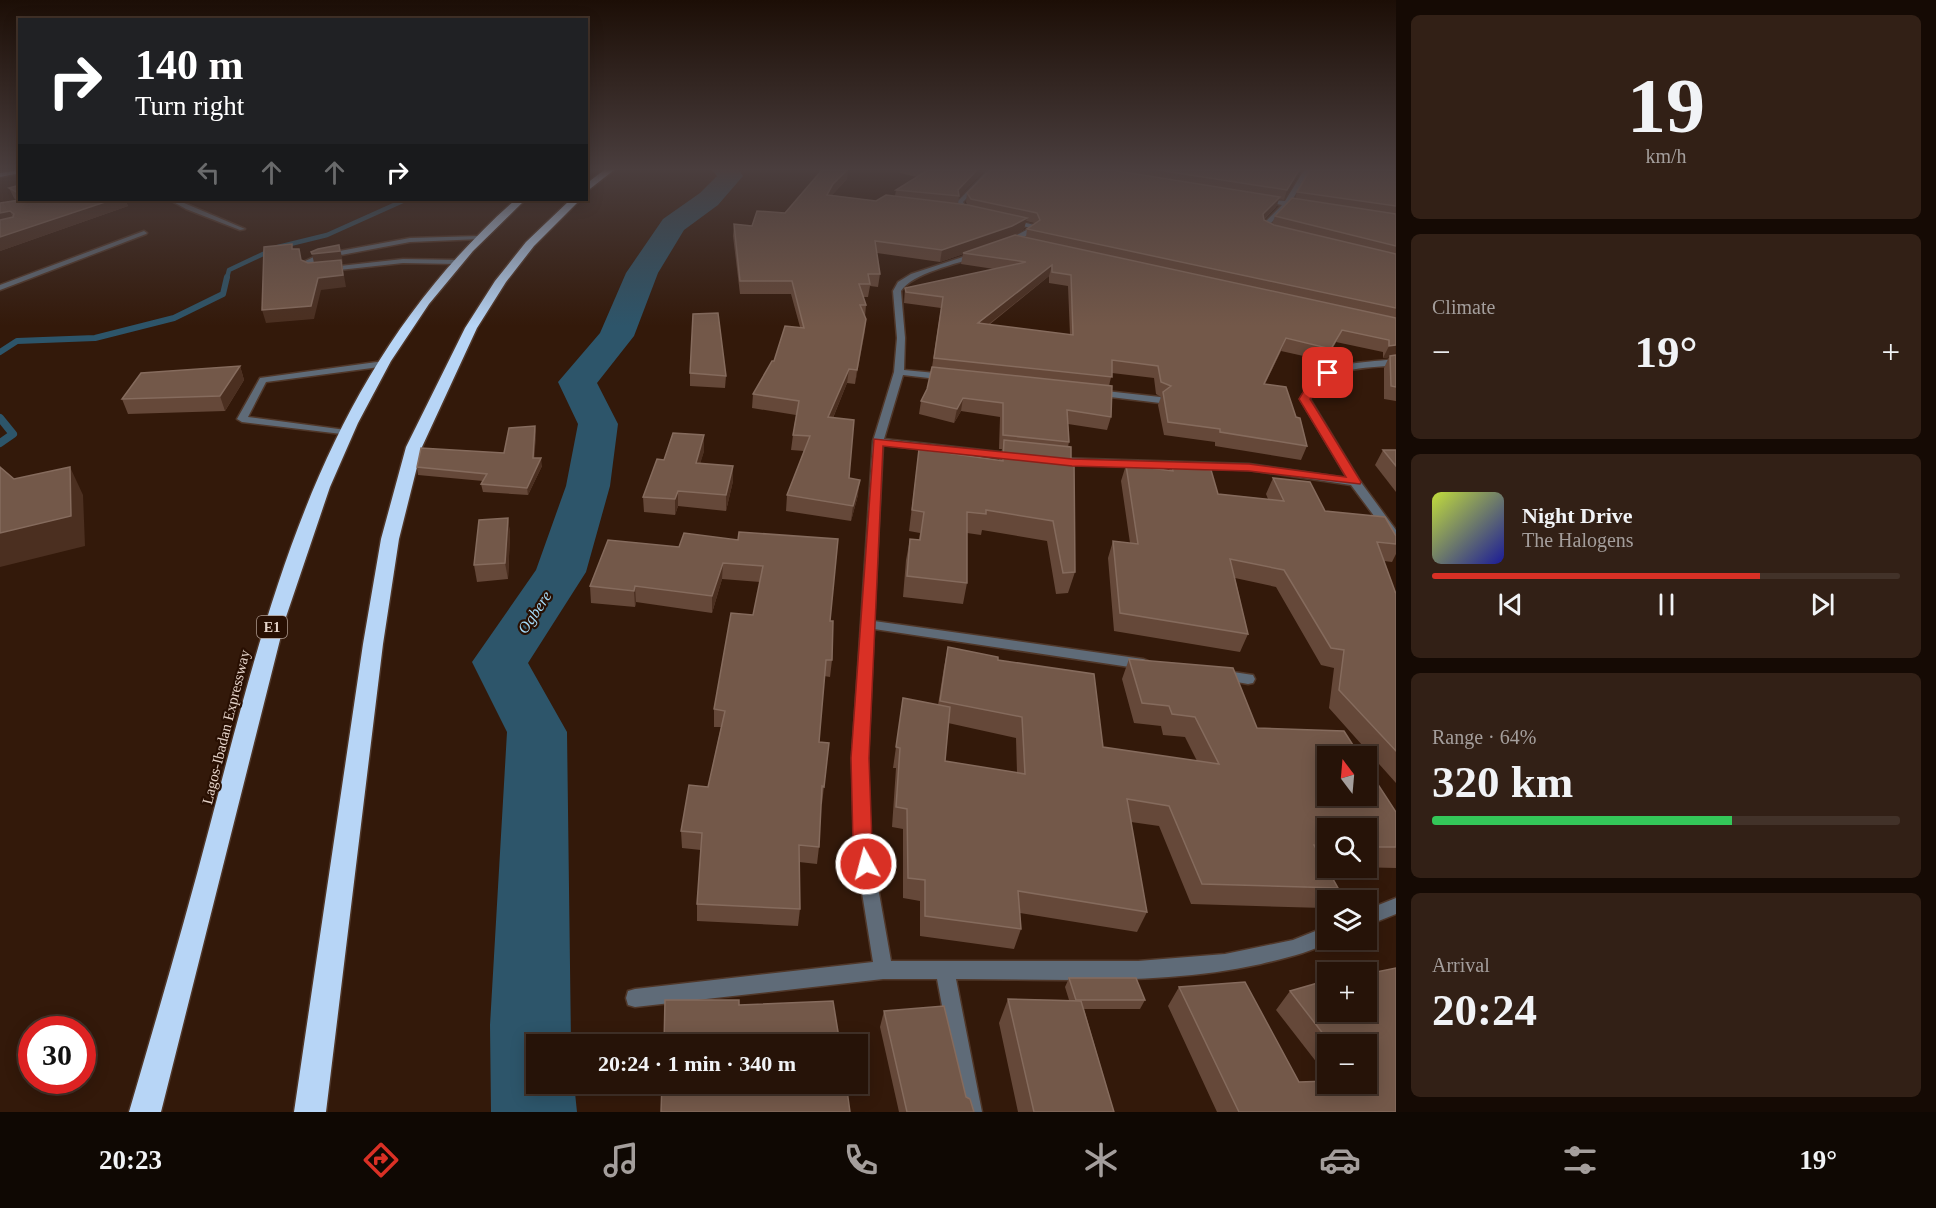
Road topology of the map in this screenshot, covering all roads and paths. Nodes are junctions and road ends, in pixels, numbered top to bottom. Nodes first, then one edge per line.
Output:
1 (225, 222) edge
2 (496, 222) edge
3 (553, 222) edge
4 (1013, 222) edge
5 (1268, 222) edge
6 (242, 229) dead end
7 (1273, 232) edge
8 (144, 233) dead end
9 (479, 238) junction
10 (1013, 241) junction
11 (399, 242) junction
12 (1025, 244) edge
13 (1002, 245) edge
14 (980, 253) edge
15 (403, 261) junction
16 (457, 262) junction
17 (0, 288) edge
18 (1396, 362) edge
19 (384, 364) junction
20 (899, 372) junction
21 (958, 379) edge
22 (1089, 393) edge
23 (1160, 400) dead end
24 (346, 433) junction
25 (878, 441) junction
26 (1029, 459) edge
27 (1051, 461) edge
28 (1355, 482) junction
29 (1396, 538) edge
30 (868, 624) junction
31 (1153, 665) edge
32 (1200, 672) edge
33 (1248, 679) dead end
34 (1396, 906) edge
35 (1377, 914) edge
36 (1317, 938) edge
37 (883, 970) junction
38 (945, 971) junction
39 (635, 998) dead end
40 (145, 1112) edge
41 (310, 1112) edge
42 (972, 1112) edge

1 - 6 street
2 - 9 highway, Lagos-Ibadan Expressway / E1
3 - 41 highway
4 - 10 street
5 - 7 street
8 - 17 street
9 - 11 street
9 - 16 highway, Lagos-Ibadan Expressway / E1
10 - 12 street
10 - 13 street
11 - 15 street
11 - 15 street
14 - 20 street
15 - 16 street
16 - 19 highway, Lagos-Ibadan Expressway / E1
18 - 28 street
19 - 24 highway, Lagos-Ibadan Expressway / E1
19 - 24 street
20 - 21 street
20 - 25 street
22 - 23 street
24 - 40 highway, Lagos-Ibadan Expressway / E1
25 - 26 street
25 - 30 street
27 - 28 street
28 - 29 street
30 - 31 street
30 - 37 street
32 - 33 street
34 - 35 street
36 - 38 street
37 - 38 street
37 - 39 street
38 - 42 street

